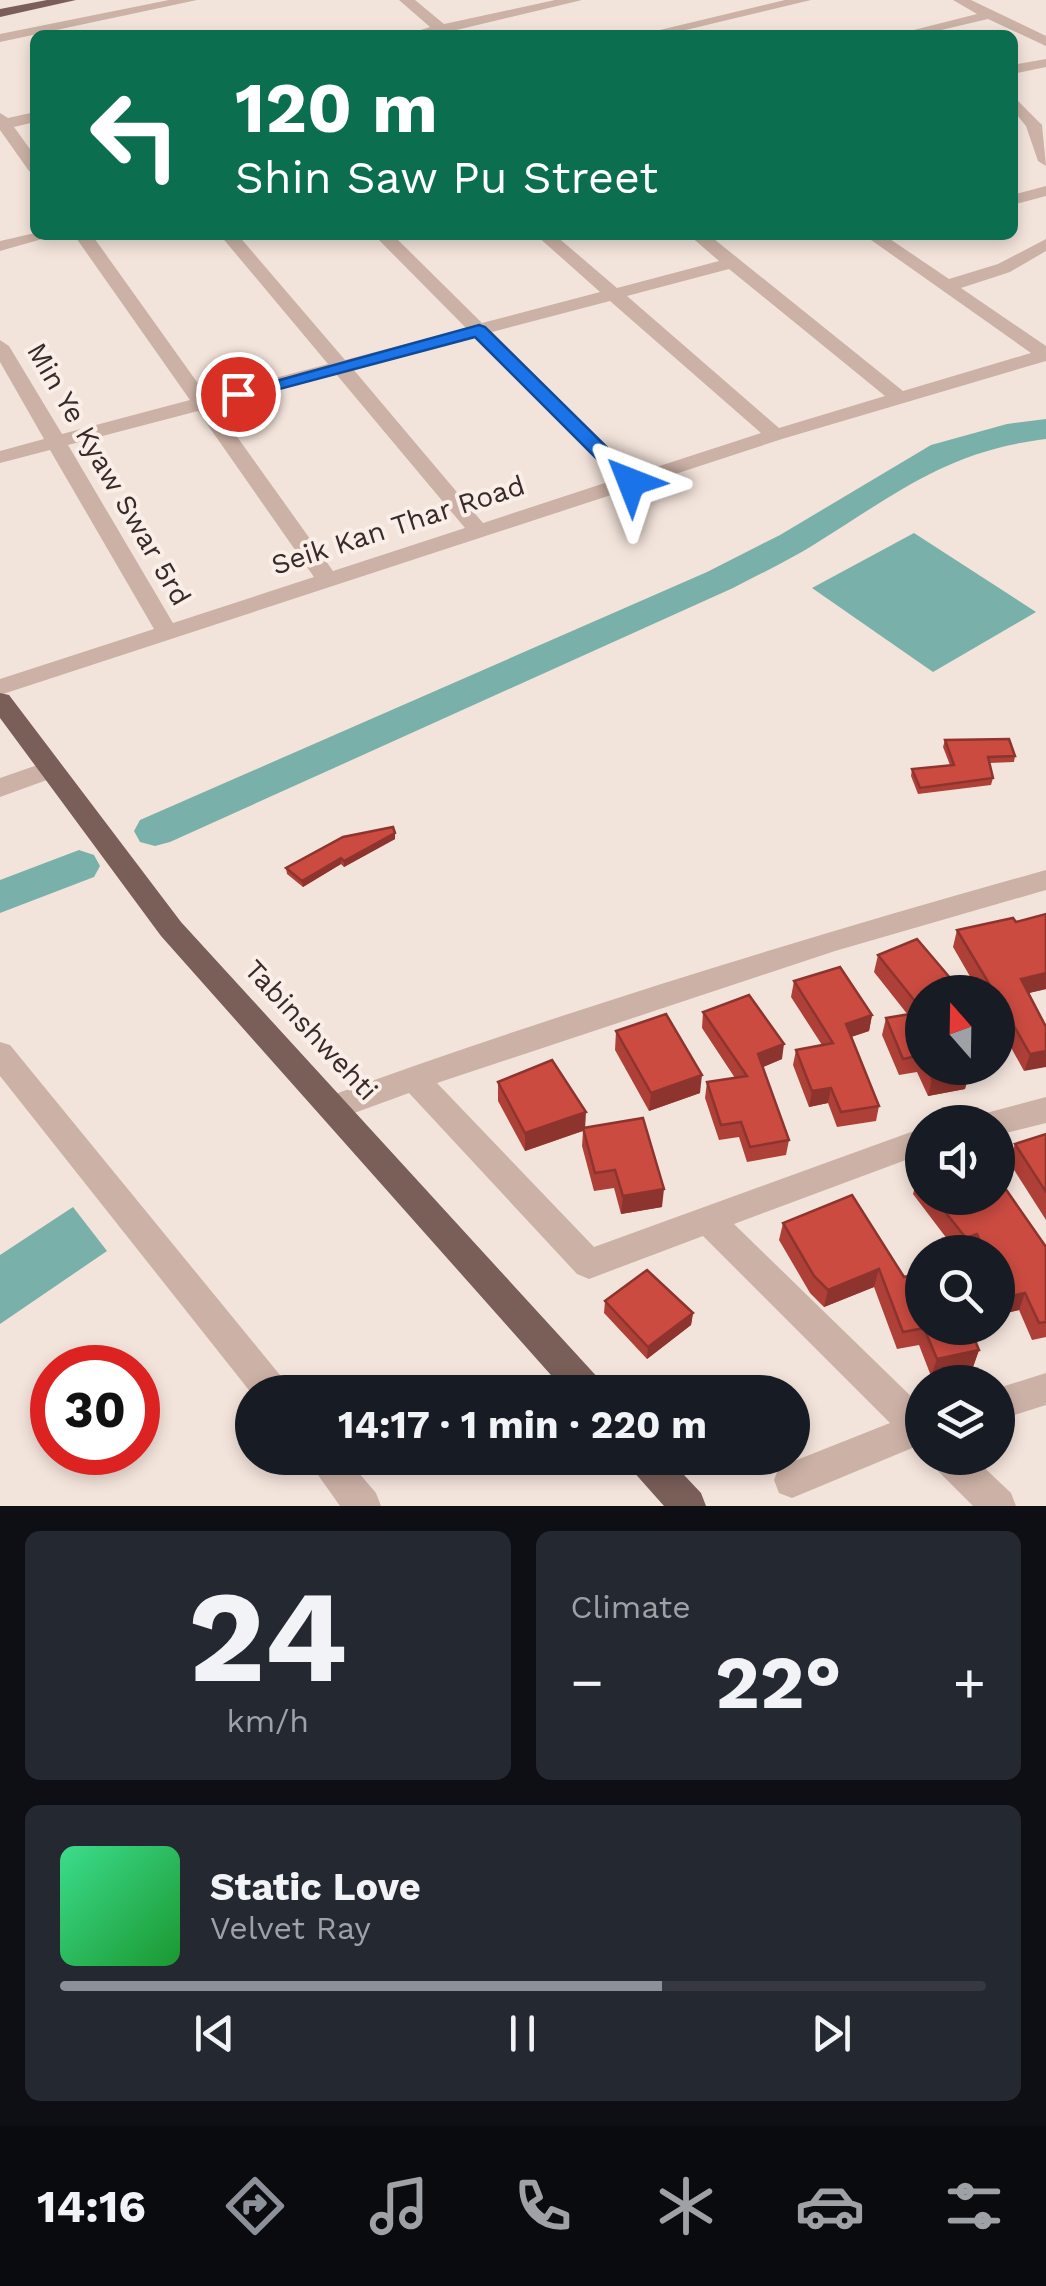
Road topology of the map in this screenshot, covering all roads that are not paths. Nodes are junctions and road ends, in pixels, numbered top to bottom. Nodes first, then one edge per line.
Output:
1 (69, 0) edge
2 (190, 0) edge
3 (406, 0) edge
4 (574, 0) edge
5 (804, 0) edge
6 (960, 0) edge
7 (0, 12) edge
8 (990, 15) junction
9 (40, 30) edge
10 (444, 30) edge
11 (454, 30) edge
12 (669, 30) edge
13 (923, 30) edge
14 (30, 32) edge
15 (0, 38) edge
16 (1046, 42) edge
17 (1046, 63) edge
18 (1018, 69) edge
19 (1018, 106) edge
20 (30, 118) edge
21 (1, 122) edge
22 (1034, 125) junction
23 (1018, 129) edge
24 (30, 161) edge
25 (1046, 161) edge
26 (1046, 191) edge
27 (1018, 198) edge
28 (30, 239) edge
29 (87, 240) edge
30 (234, 240) edge
31 (388, 240) edge
32 (550, 240) edge
33 (704, 240) edge
34 (885, 240) edge
35 (1046, 244) edge
36 (0, 246) edge
37 (732, 263) junction
38 (947, 286) junction
39 (611, 295) junction
40 (479, 330) junction
41 (0, 346) edge
42 (1046, 355) edge
43 (344, 367) junction
44 (898, 397) junction
45 (202, 404) junction
46 (774, 435) junction
47 (56, 442) junction
48 (0, 457) edge
49 (631, 482) junction
50 (480, 531) junction
51 (327, 580) junction
52 (166, 632) junction
53 (0, 687) edge
54 (0, 701) edge
55 (50, 770) junction
56 (0, 788) edge
57 (1046, 880) edge
58 (7, 1074) edge
59 (414, 1078) junction
60 (335, 1107) junction
61 (1046, 1110) edge
62 (1015, 1118) edge
63 (905, 1147) edge
64 (707, 1220) junction
65 (258, 1375) edge
66 (573, 1375) edge
67 (1046, 1389) edge
68 (1015, 1399) edge
69 (905, 1412) edge
70 (905, 1435) edge
71 (336, 1475) edge
72 (661, 1475) edge
73 (967, 1475) edge
74 (792, 1480) dead end
75 (355, 1503) edge
76 (688, 1506) edge
77 (998, 1506) edge

1 - 7 main road
2 - 9 street
3 - 10 street
4 - 11 street
5 - 12 street
6 - 8 street
8 - 13 street
8 - 16 street
14 - 15 street
17 - 18 street
19 - 22 street
20 - 21 street
21 - 24 street
22 - 23 street
22 - 25 street
26 - 27 street
28 - 36 street
29 - 45 street
30 - 43 street
31 - 40 street
32 - 39 street
33 - 37 street
34 - 38 street
35 - 38 street
37 - 39 street
37 - 44 street
38 - 42 street
39 - 40 street
39 - 46 street
40 - 43 street
40 - 49 street
41 - 47 street, Min Ye Kyaw Swar 5rd
42 - 44 street, Seik Kan Thar Road
43 - 45 street
43 - 50 street
44 - 46 street, Seik Kan Thar Road
45 - 47 street
45 - 51 street
46 - 49 street, Seik Kan Thar Road
47 - 48 street
47 - 52 street, Min Ye Kyaw Swar 5rd
49 - 50 street, Seik Kan Thar Road
50 - 51 street, Seik Kan Thar Road
51 - 52 street, Seik Kan Thar Road
52 - 53 street, Seik Kan Thar Road
54 - 55 main road, Tabinshwehti
55 - 56 street
55 - 60 main road, Tabinshwehti
57 - 59 street
58 - 65 street
59 - 60 street
59 - 64 street
60 - 66 main road, Tabinshwehti
61 - 62 street
63 - 64 street
64 - 69 street
67 - 68 street
70 - 74 street
71 - 75 street
72 - 76 main road
73 - 77 street

